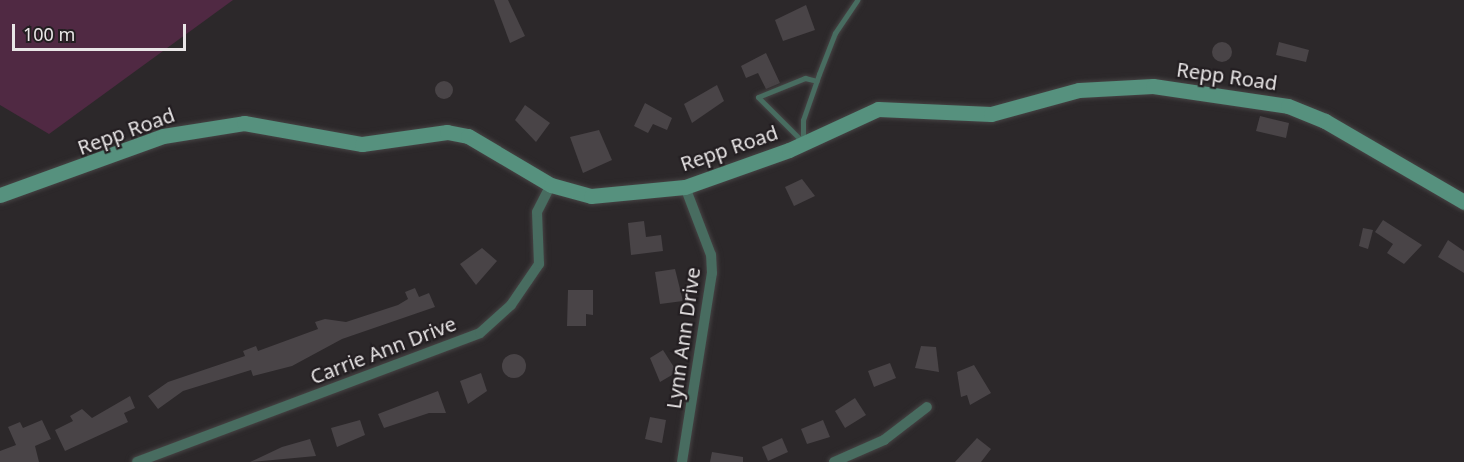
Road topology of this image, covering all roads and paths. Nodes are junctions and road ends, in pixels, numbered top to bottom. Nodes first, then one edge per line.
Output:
1 (857, 0) edge
2 (817, 81) junction
3 (803, 142) junction
4 (551, 185) junction
5 (685, 187) junction
6 (0, 195) edge
7 (1464, 202) edge
8 (927, 407) dead end
9 (136, 462) edge
10 (682, 462) edge
11 (834, 462) edge

1 - 2 lane
2 - 3 lane
2 - 3 lane
3 - 5 street, Repp Road
3 - 7 street, Repp Road
4 - 5 street, Repp Road
4 - 6 street, Repp Road
4 - 9 street, Carrie Ann Drive
5 - 10 street, Lynn Ann Drive
8 - 11 street

